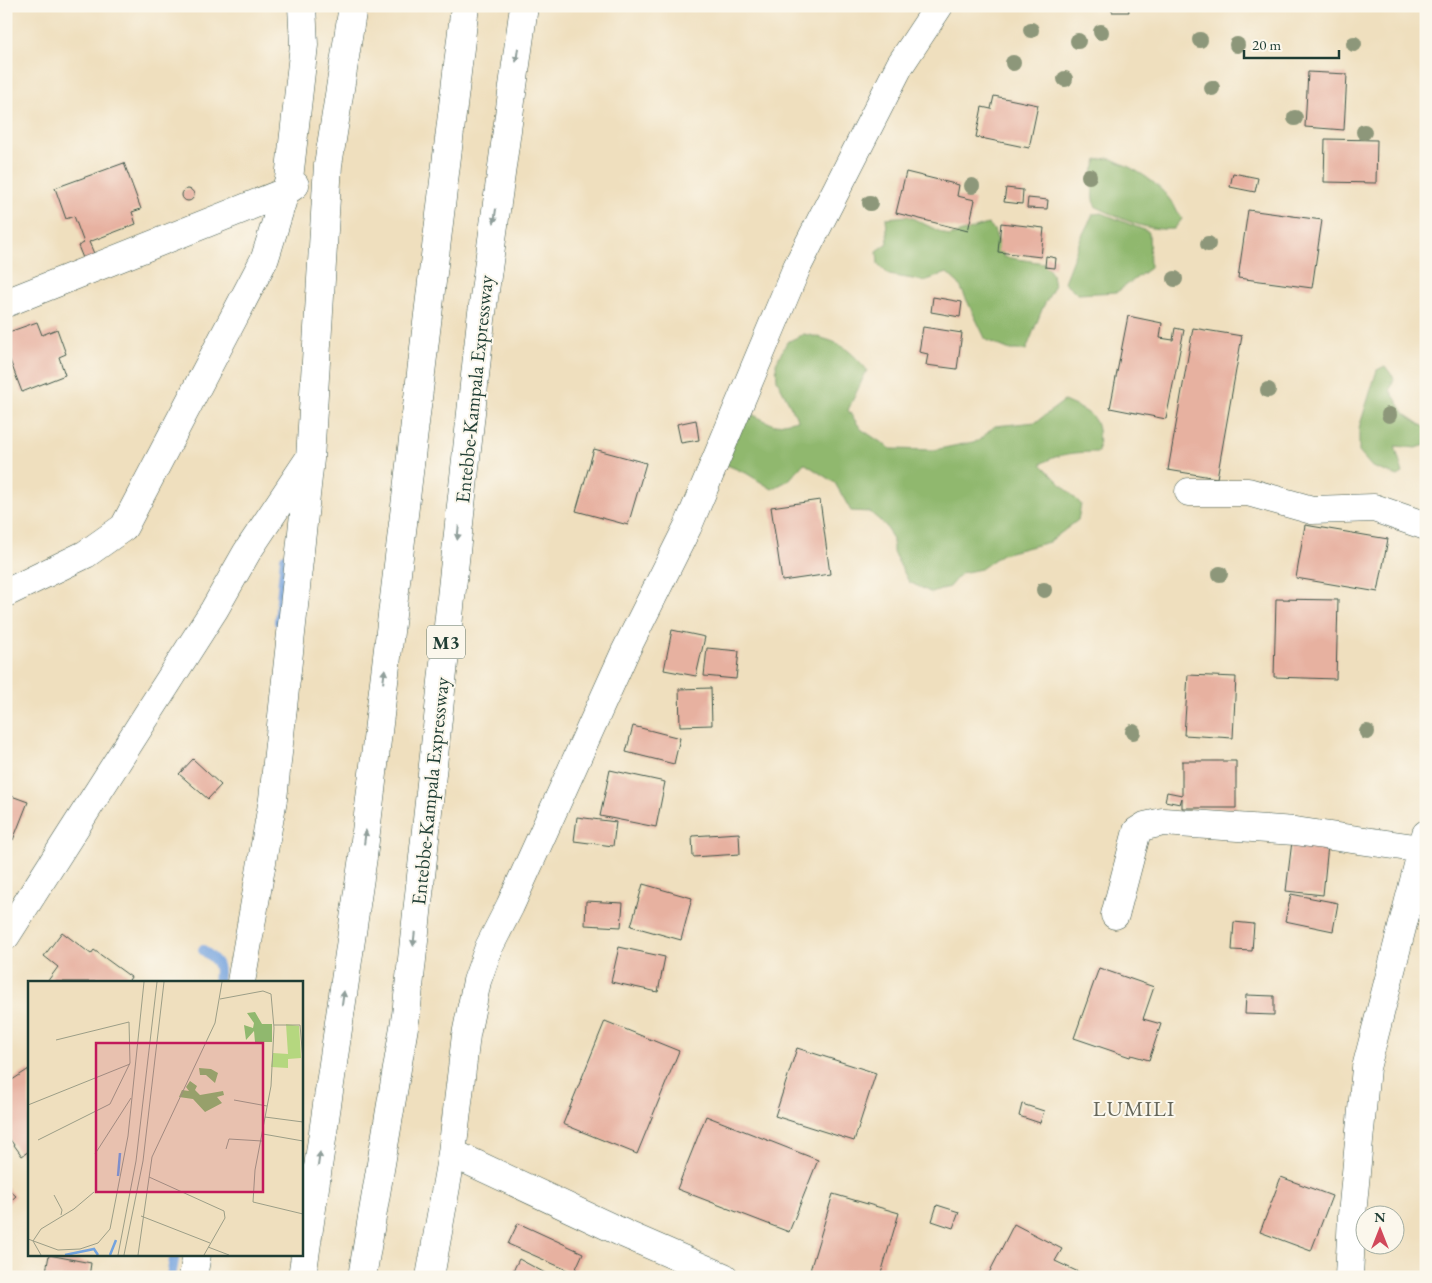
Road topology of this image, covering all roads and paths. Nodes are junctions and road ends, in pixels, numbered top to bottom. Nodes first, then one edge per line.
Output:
1 (302, 6) edge
2 (353, 6) edge
3 (465, 6) edge
4 (524, 6) edge
5 (940, 6) edge
6 (328, 165) junction
7 (285, 192) junction
8 (6, 303) edge
9 (310, 458) junction
10 (1189, 492) dead end
11 (1426, 526) edge
12 (6, 594) edge
13 (1424, 841) edge
14 (1115, 915) dead end
15 (6, 936) edge
16 (242, 981) edge
17 (452, 1153) junction
18 (197, 1256) edge
19 (193, 1277) edge
20 (302, 1277) edge
21 (362, 1277) edge
22 (430, 1277) edge
23 (724, 1277) edge
24 (1349, 1277) edge

1 - 7 main road
2 - 6 main road
20 -> 3 main road
4 -> 21 main road, Entebbe-Kampala Expressway / M3
5 - 17 main road
6 - 7 main road
6 - 9 main road
7 - 8 main road
7 - 12 main road
9 - 15 main road
9 - 16 main road
10 - 11 main road
13 - 14 main road
13 - 24 main road
17 - 22 main road
17 - 23 main road
18 - 19 main road

